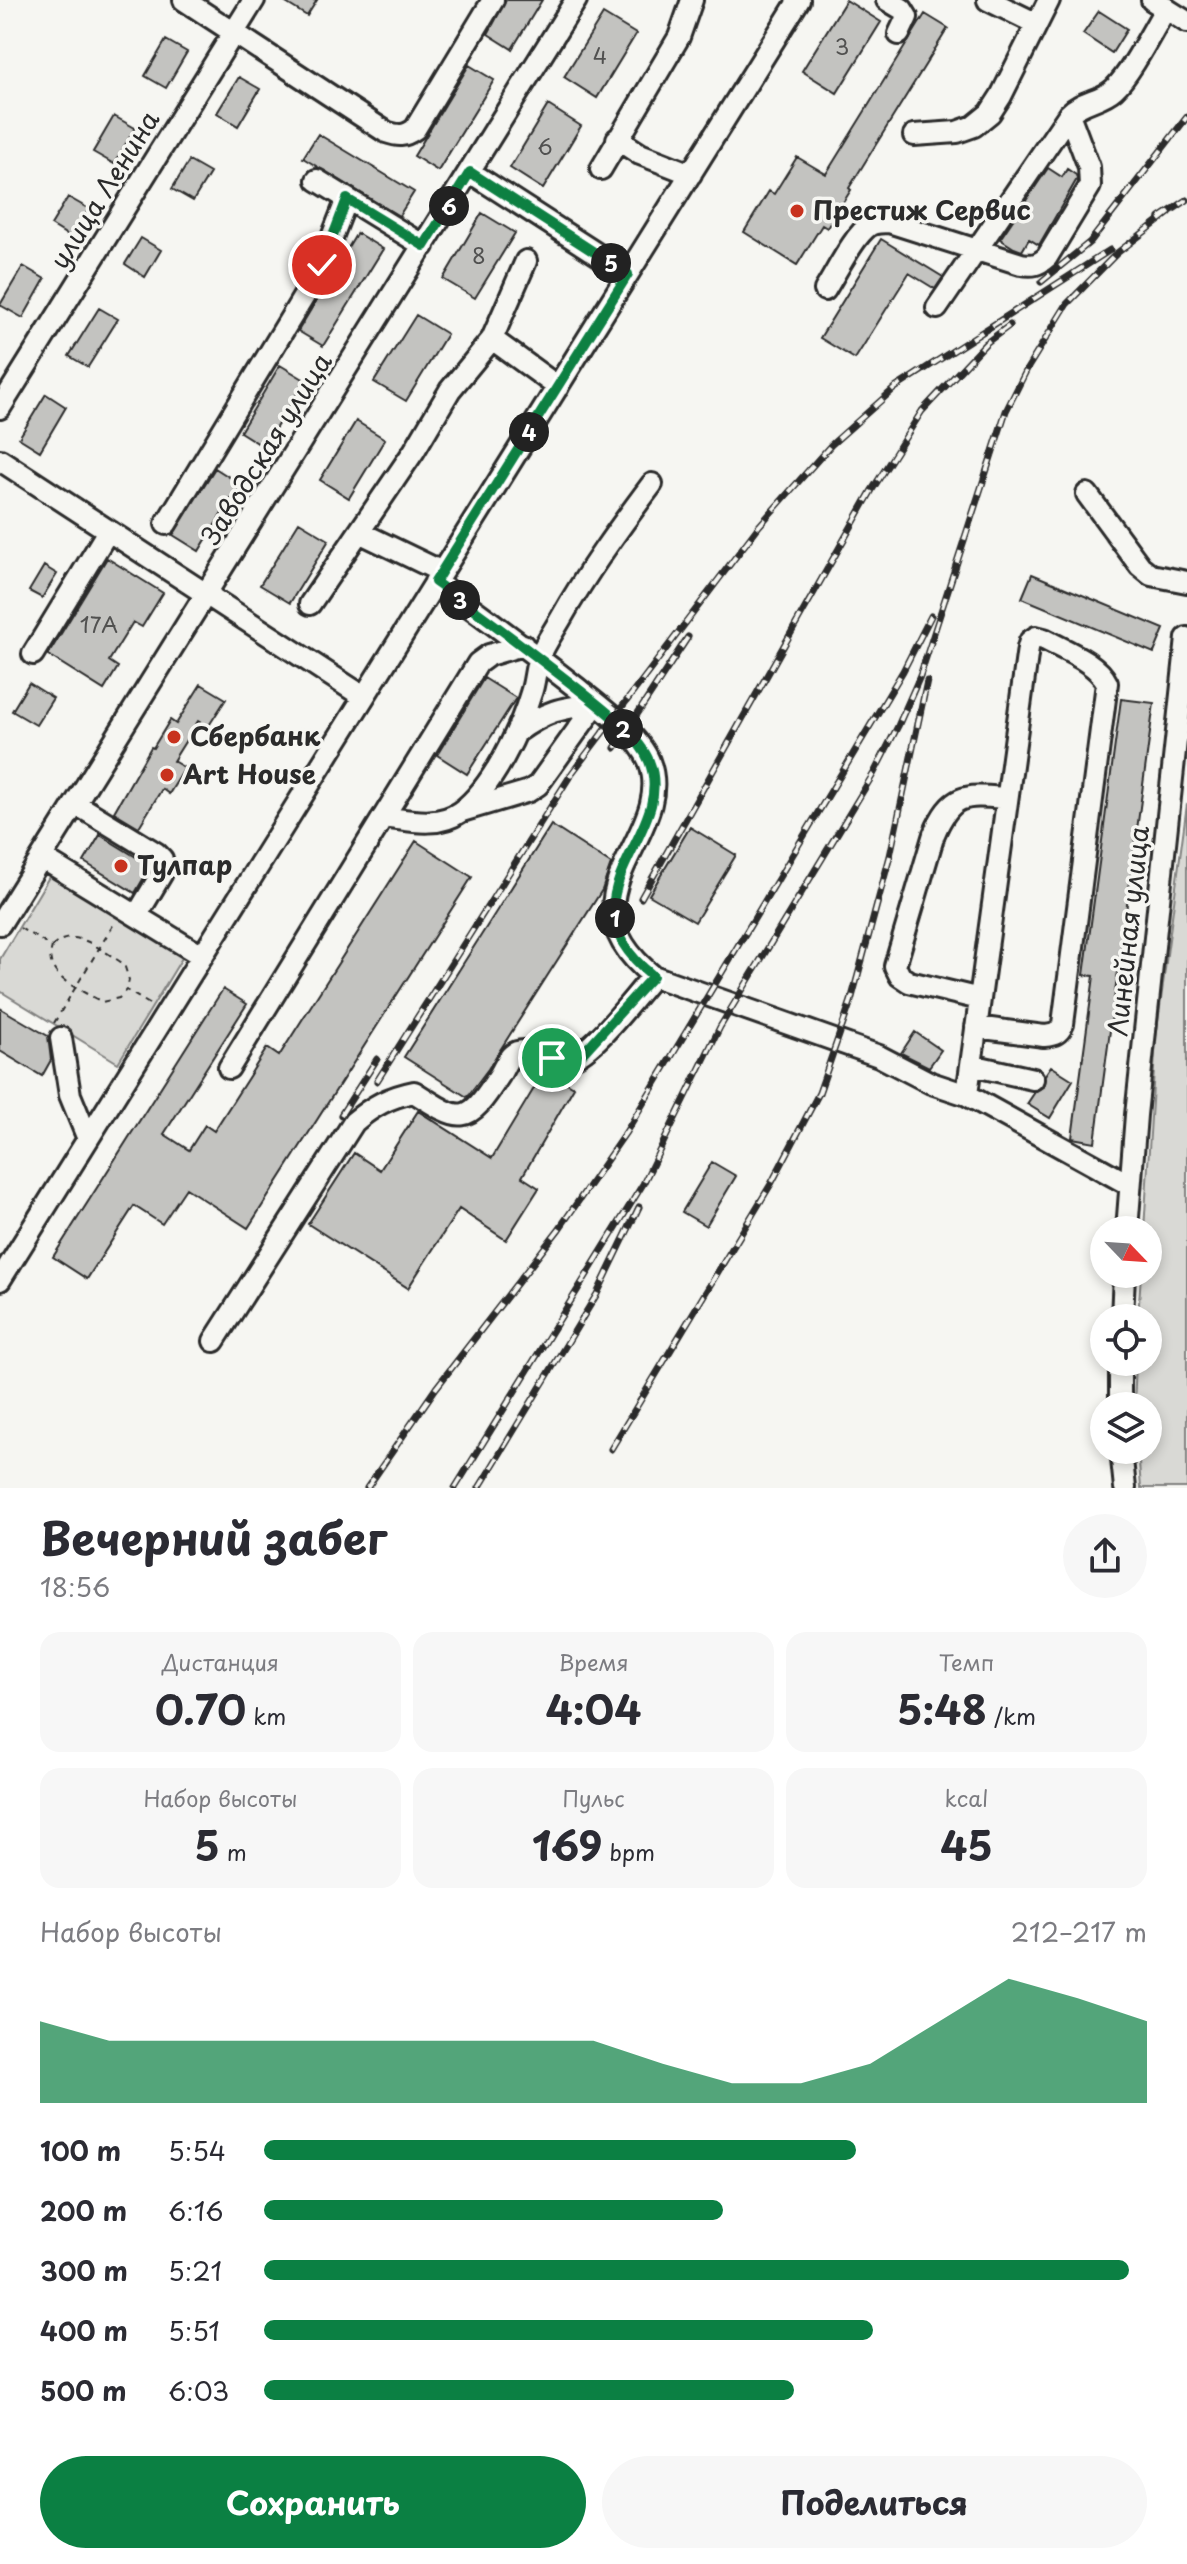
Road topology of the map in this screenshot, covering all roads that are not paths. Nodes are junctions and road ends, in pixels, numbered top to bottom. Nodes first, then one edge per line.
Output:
1 (184, 0) edge
2 (254, 0) edge
3 (493, 0) edge
4 (576, 0) edge
5 (692, 0) edge
6 (799, 0) edge
7 (887, 0) edge
8 (988, 0) edge
9 (1049, 0) edge
10 (1159, 4) edge
11 (1187, 22) edge
12 (1037, 24) junction
13 (235, 31) junction
14 (899, 34) dead end
15 (1069, 114) junction
16 (914, 135) dead end
17 (617, 139) junction
18 (601, 169) dead end
19 (470, 172) junction
20 (691, 174) junction
21 (317, 180) dead end
22 (347, 199) junction
23 (424, 246) junction
24 (977, 250) junction
25 (526, 261) dead end
26 (628, 274) junction
27 (825, 290) dead end
28 (937, 308) dead end
29 (492, 339) junction
30 (558, 387) junction
31 (0, 408) edge
32 (0, 460) edge
33 (652, 484) dead end
34 (1087, 494) dead end
35 (166, 524) dead end
36 (108, 531) junction
37 (359, 532) junction
38 (439, 577) junction
39 (1187, 582) edge
40 (207, 596) junction
41 (310, 604) dead end
42 (1187, 638) edge
43 (523, 645) junction
44 (33, 654) dead end
45 (539, 658) junction
46 (364, 697) junction
47 (596, 704) junction
48 (517, 732) junction
49 (1007, 798) junction
50 (76, 804) junction
51 (462, 811) junction
52 (383, 817) junction
53 (42, 858) junction
54 (130, 912) junction
55 (1, 922) edge
56 (202, 956) junction
57 (653, 976) junction
58 (980, 999) junction
59 (976, 1027) junction
60 (61, 1038) road end
61 (971, 1065) junction
62 (229, 1068) dead end
63 (1033, 1079) dead end
64 (967, 1095) junction
65 (88, 1139) junction
66 (1130, 1185) junction
67 (1128, 1216) edge
68 (0, 1280) edge
69 (214, 1341) dead end
70 (1122, 1464) edge
71 (1125, 1488) edge

1 - 13 street
2 - 13 street, улица Ленина
3 - 13 street
4 - 19 street, Заводская улица
5 - 17 street
6 - 20 street
7 - 14 street
8 - 12 street
9 - 12 street
10 - 11 street
10 - 15 street
12 - 16 street
13 - 31 street, улица Ленина
15 - 24 street
15 - 24 street
17 - 18 street
17 - 20 street
19 - 23 street, Заводская улица
19 - 26 street
20 - 26 street
21 - 22 street
22 - 23 street
22 - 35 street
23 - 40 street, Заводская улица
24 - 27 street
24 - 28 street
25 - 29 street
26 - 30 street
29 - 30 street
29 - 37 street
30 - 38 street
32 - 36 street
33 - 45 street
34 - 39 street
36 - 40 street
36 - 44 street
37 - 38 street
37 - 41 street
38 - 43 street
38 - 46 street
40 - 46 street
40 - 50 street, Заводская улица
42 - 66 street, Линейная улица
43 - 45 street
43 - 52 street
45 - 47 street
45 - 48 street
46 - 56 street
47 - 48 street
47 - 51 street
47 - 57 street
48 - 51 street
49 - 58 street
49 - 58 street
49 - 59 street
50 - 53 street, Заводская улица
50 - 54 street
51 - 52 street
52 - 62 street
53 - 54 street
53 - 55 street, Заводская улица
54 - 56 street
56 - 65 street
57 - 64 street
57 - 69 street
58 - 59 street
59 - 61 street
60 - 65 street
61 - 63 street
61 - 64 street
64 - 66 street
65 - 68 street
66 - 67 street, Линейная улица
70 - 71 street

